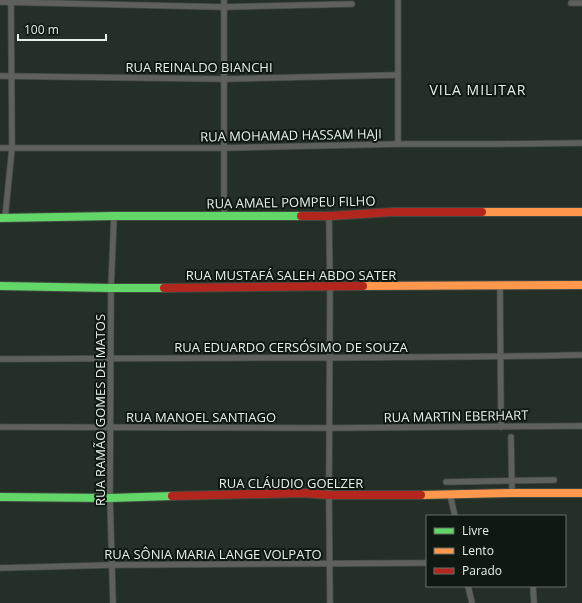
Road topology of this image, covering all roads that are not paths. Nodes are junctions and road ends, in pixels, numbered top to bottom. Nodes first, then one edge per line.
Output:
1 (224, 0) edge
2 (398, 0) edge
3 (11, 1) edge
4 (0, 2) edge
5 (571, 3) dead end
6 (582, 3) edge
7 (352, 4) dead end
8 (224, 7) junction
9 (398, 75) junction
10 (0, 76) edge
11 (11, 76) junction
12 (224, 79) junction
13 (582, 143) edge
14 (398, 144) junction
15 (0, 148) edge
16 (12, 148) junction
17 (224, 148) junction
18 (582, 212) edge
19 (114, 216) junction
20 (224, 216) junction
21 (329, 216) junction
22 (3, 218) edge
23 (582, 284) edge
24 (0, 286) edge
25 (330, 286) junction
26 (500, 286) junction
27 (111, 288) junction
28 (582, 355) edge
29 (501, 357) junction
30 (111, 358) junction
31 (330, 358) junction
32 (0, 359) edge
33 (582, 426) edge
34 (0, 427) edge
35 (111, 427) junction
36 (501, 427) junction
37 (330, 428) junction
38 (511, 437) dead end
39 (554, 480) dead end
40 (511, 481) junction
41 (446, 482) dead end
42 (512, 493) junction
43 (582, 493) edge
44 (329, 495) junction
45 (450, 495) junction
46 (0, 497) edge
47 (110, 498) junction
48 (455, 515) edge
49 (426, 563) edge
50 (112, 565) junction
51 (330, 565) junction
52 (0, 568) edge
53 (468, 587) edge
54 (533, 587) edge
55 (113, 603) edge
56 (330, 603) edge
57 (472, 603) edge
58 (534, 603) edge

1 - 8 street
2 - 9 street
3 - 4 street
3 - 8 street
3 - 11 street
5 - 6 street
7 - 8 street
8 - 12 street
9 - 12 street, RUA REINALDO BIANCHI
9 - 14 street
10 - 11 street, RUA REINALDO BIANCHI
11 - 12 street, RUA REINALDO BIANCHI
11 - 16 street
12 - 17 street
13 - 14 street, RUA MOHAMAD HASSAM HAJI
14 - 17 street, RUA MOHAMAD HASSAM HAJI
15 - 16 street, RUA MOHAMAD HASSAM HAJI
16 - 17 street, RUA MOHAMAD HASSAM HAJI
16 - 22 street
17 - 20 street
18 - 21 street, RUA AMAEL POMPEU FILHO
19 - 20 street, RUA AMAEL POMPEU FILHO
19 - 22 street, RUA AMAEL POMPEU FILHO
19 - 27 street, RUA RAMÃO GOMES DE MATOS
20 - 21 street, RUA AMAEL POMPEU FILHO
21 - 25 street
23 - 26 street, RUA MUSTAFÁ SALEH ABDO SATER
24 - 27 street, RUA MUSTAFÁ SALEH ABDO SATER
25 - 26 street, RUA MUSTAFÁ SALEH ABDO SATER
25 - 27 street, RUA MUSTAFÁ SALEH ABDO SATER
25 - 31 street
26 - 29 street
27 - 30 street, RUA RAMÃO GOMES DE MATOS
28 - 29 street, RUA EDUARDO CERSÓSIMO DE SOUZA
29 - 31 street, RUA EDUARDO CERSÓSIMO DE SOUZA
29 - 36 street
30 - 31 street, RUA EDUARDO CERSÓSIMO DE SOUZA
30 - 32 street, RUA EDUARDO CERSÓSIMO DE SOUZA
30 - 35 street, RUA RAMÃO GOMES DE MATOS
31 - 37 street
33 - 36 street, RUA MARTIN EBERHART
34 - 35 street, RUA MANOEL SANTIAGO
35 - 37 street, RUA MANOEL SANTIAGO
35 - 47 street, RUA RAMÃO GOMES DE MATOS
36 - 37 street, RUA MARTIN EBERHART
37 - 44 street
38 - 40 street
39 - 40 street
40 - 41 street
40 - 42 street
42 - 43 street, RUA CLÁUDIO GOELZER
42 - 45 street, RUA CLÁUDIO GOELZER
44 - 45 street, RUA CLÁUDIO GOELZER
44 - 47 street, RUA CLÁUDIO GOELZER
44 - 51 street
45 - 48 street
46 - 47 street, RUA CLÁUDIO GOELZER
47 - 50 street, RUA RAMÃO GOMES DE MATOS
49 - 51 street, RUA SÔNIA MARIA LANGE VOLPATO
50 - 51 street, RUA SÔNIA MARIA LANGE VOLPATO
50 - 52 street, RUA SÔNIA MARIA LANGE VOLPATO
50 - 55 street, RUA RAMÃO GOMES DE MATOS
51 - 56 street
53 - 57 street
54 - 58 street

